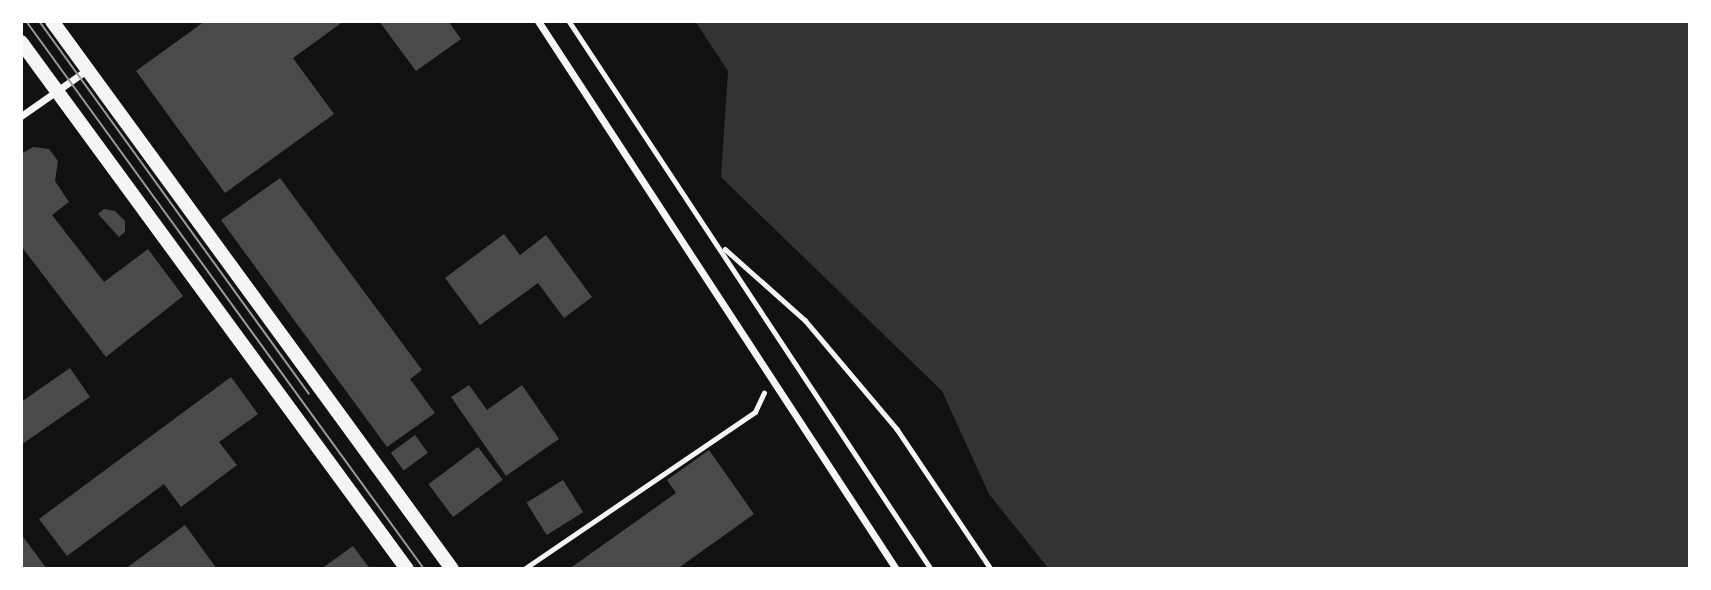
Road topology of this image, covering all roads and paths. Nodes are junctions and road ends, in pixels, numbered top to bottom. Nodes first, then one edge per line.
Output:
1 (52, 21) edge
2 (538, 21) edge
3 (569, 21) edge
4 (21, 43) edge
5 (88, 70) junction
6 (57, 91) junction
7 (21, 116) edge
8 (719, 244) junction
9 (770, 379) junction
10 (407, 569) edge
11 (452, 569) edge
12 (524, 569) edge
13 (896, 569) edge
14 (931, 569) edge
15 (991, 569) edge

1 - 5 main road
2 - 9 street
3 - 8 path
4 - 6 main road
5 - 6 street
5 - 11 main road
6 - 7 street
6 - 10 main road
8 - 14 path
8 - 15 path
9 - 12 path
9 - 13 street

